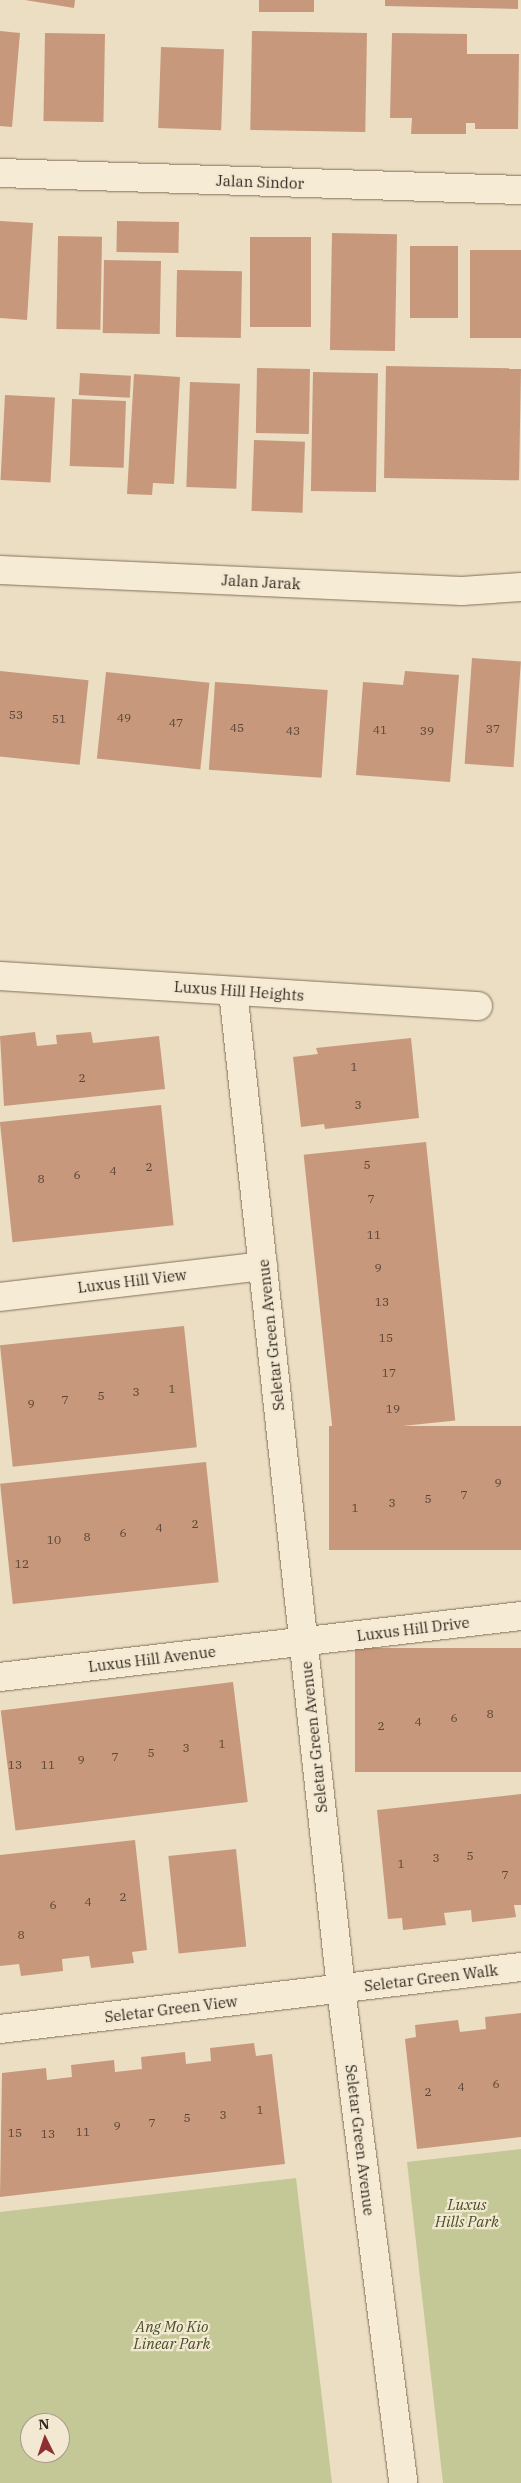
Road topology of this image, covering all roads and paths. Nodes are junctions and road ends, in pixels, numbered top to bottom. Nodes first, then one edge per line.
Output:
1 (0, 173) edge
2 (521, 190) edge
3 (0, 570) edge
4 (521, 587) edge
5 (0, 976) edge
6 (232, 991) junction
7 (478, 1006) dead end
8 (264, 1266) junction
9 (0, 1297) edge
10 (521, 1616) edge
11 (304, 1642) junction
12 (0, 1677) edge
13 (521, 1968) edge
14 (341, 1989) junction
15 (0, 2029) edge
16 (403, 2483) edge

1 - 2 street, Jalan Sindor
3 - 4 street, Jalan Jarak
5 - 6 street, Luxus Hill Heights
6 - 7 street, Luxus Hill Heights
6 - 8 street, Seletar Green Avenue
8 - 9 street, Luxus Hill View
8 - 11 street, Seletar Green Avenue
10 - 11 street, Luxus Hill Drive
11 - 12 street, Luxus Hill Avenue
11 - 14 street, Seletar Green Avenue
13 - 14 street, Seletar Green Walk
14 - 15 street, Seletar Green View
14 - 16 street, Seletar Green Avenue

